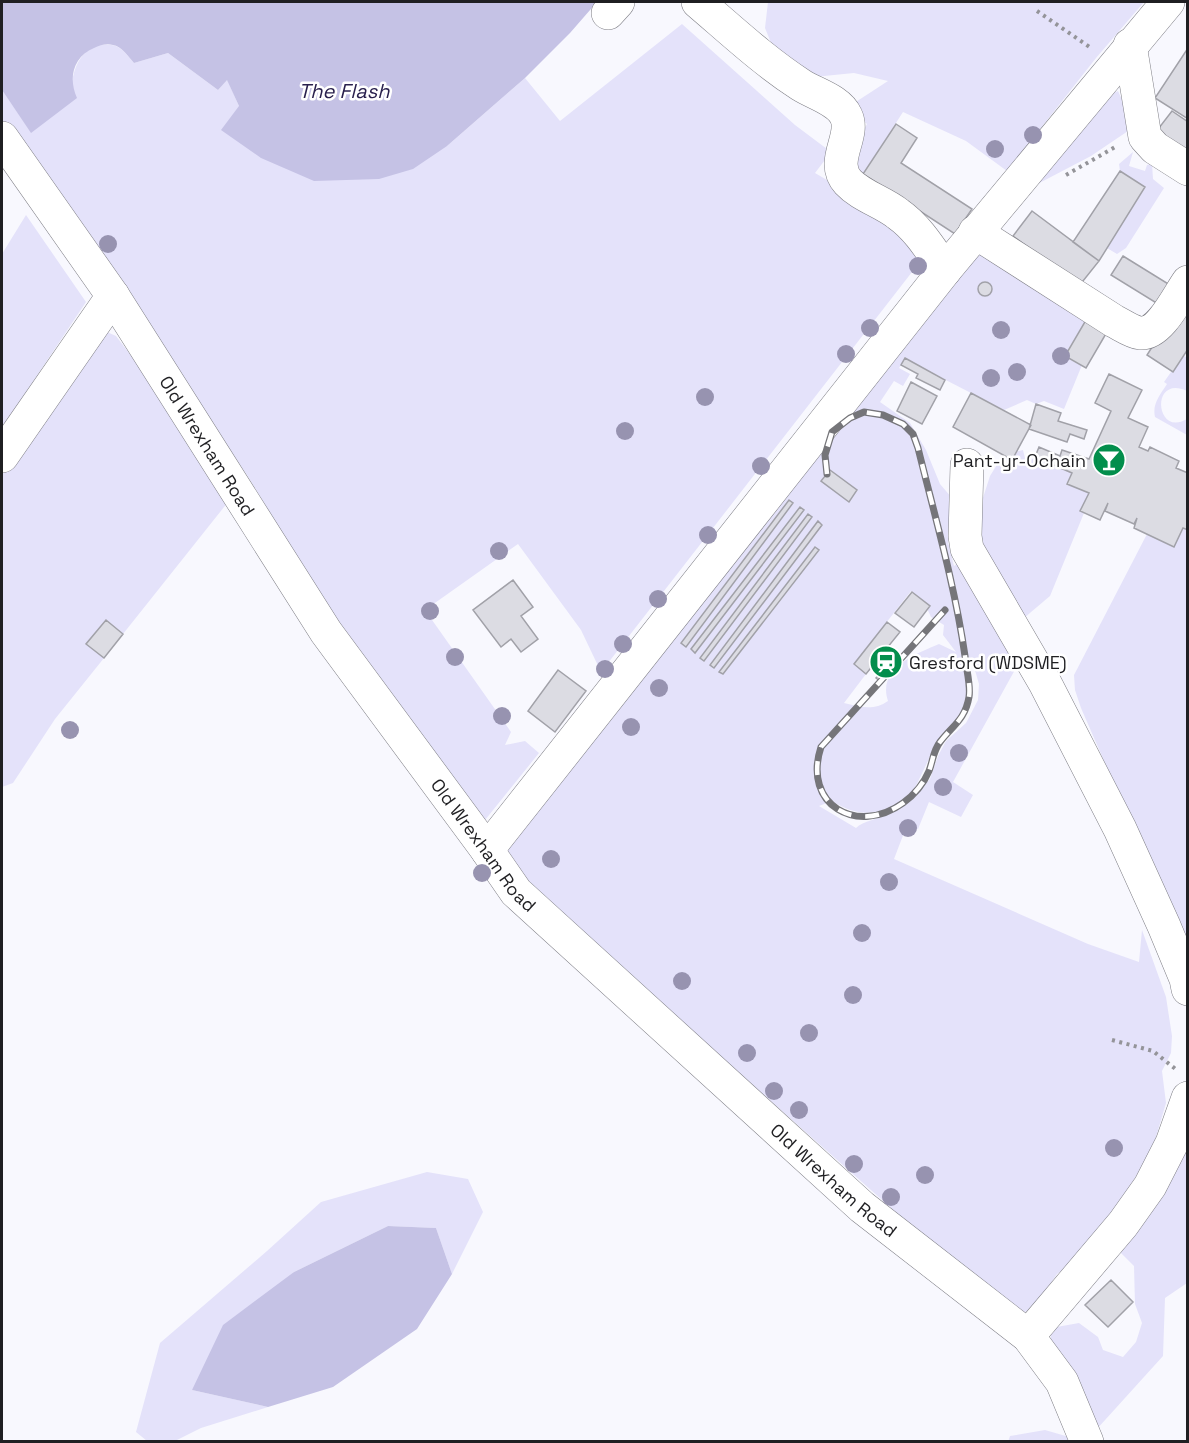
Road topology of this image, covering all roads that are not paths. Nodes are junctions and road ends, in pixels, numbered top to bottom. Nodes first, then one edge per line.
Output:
1 (698, 2) edge
2 (1168, 2) edge
3 (1121, 55) junction
4 (2, 138) edge
5 (1188, 169) edge
6 (975, 232) junction
7 (945, 270) junction
8 (1188, 282) edge
9 (113, 296) junction
10 (2, 456) edge
11 (968, 465) dead end
12 (487, 850) junction
13 (1188, 989) edge
14 (1184, 1086) edge
15 (1028, 1336) junction
16 (1087, 1442) edge

1 - 7 street
2 - 3 street
3 - 5 street
3 - 6 street
4 - 9 street, Old Wrexham Road
6 - 7 street
6 - 8 street
7 - 12 street
9 - 10 street
9 - 12 street, Old Wrexham Road
11 - 13 street
12 - 15 street, Old Wrexham Road
14 - 15 street
15 - 16 street, Old Wrexham Road

